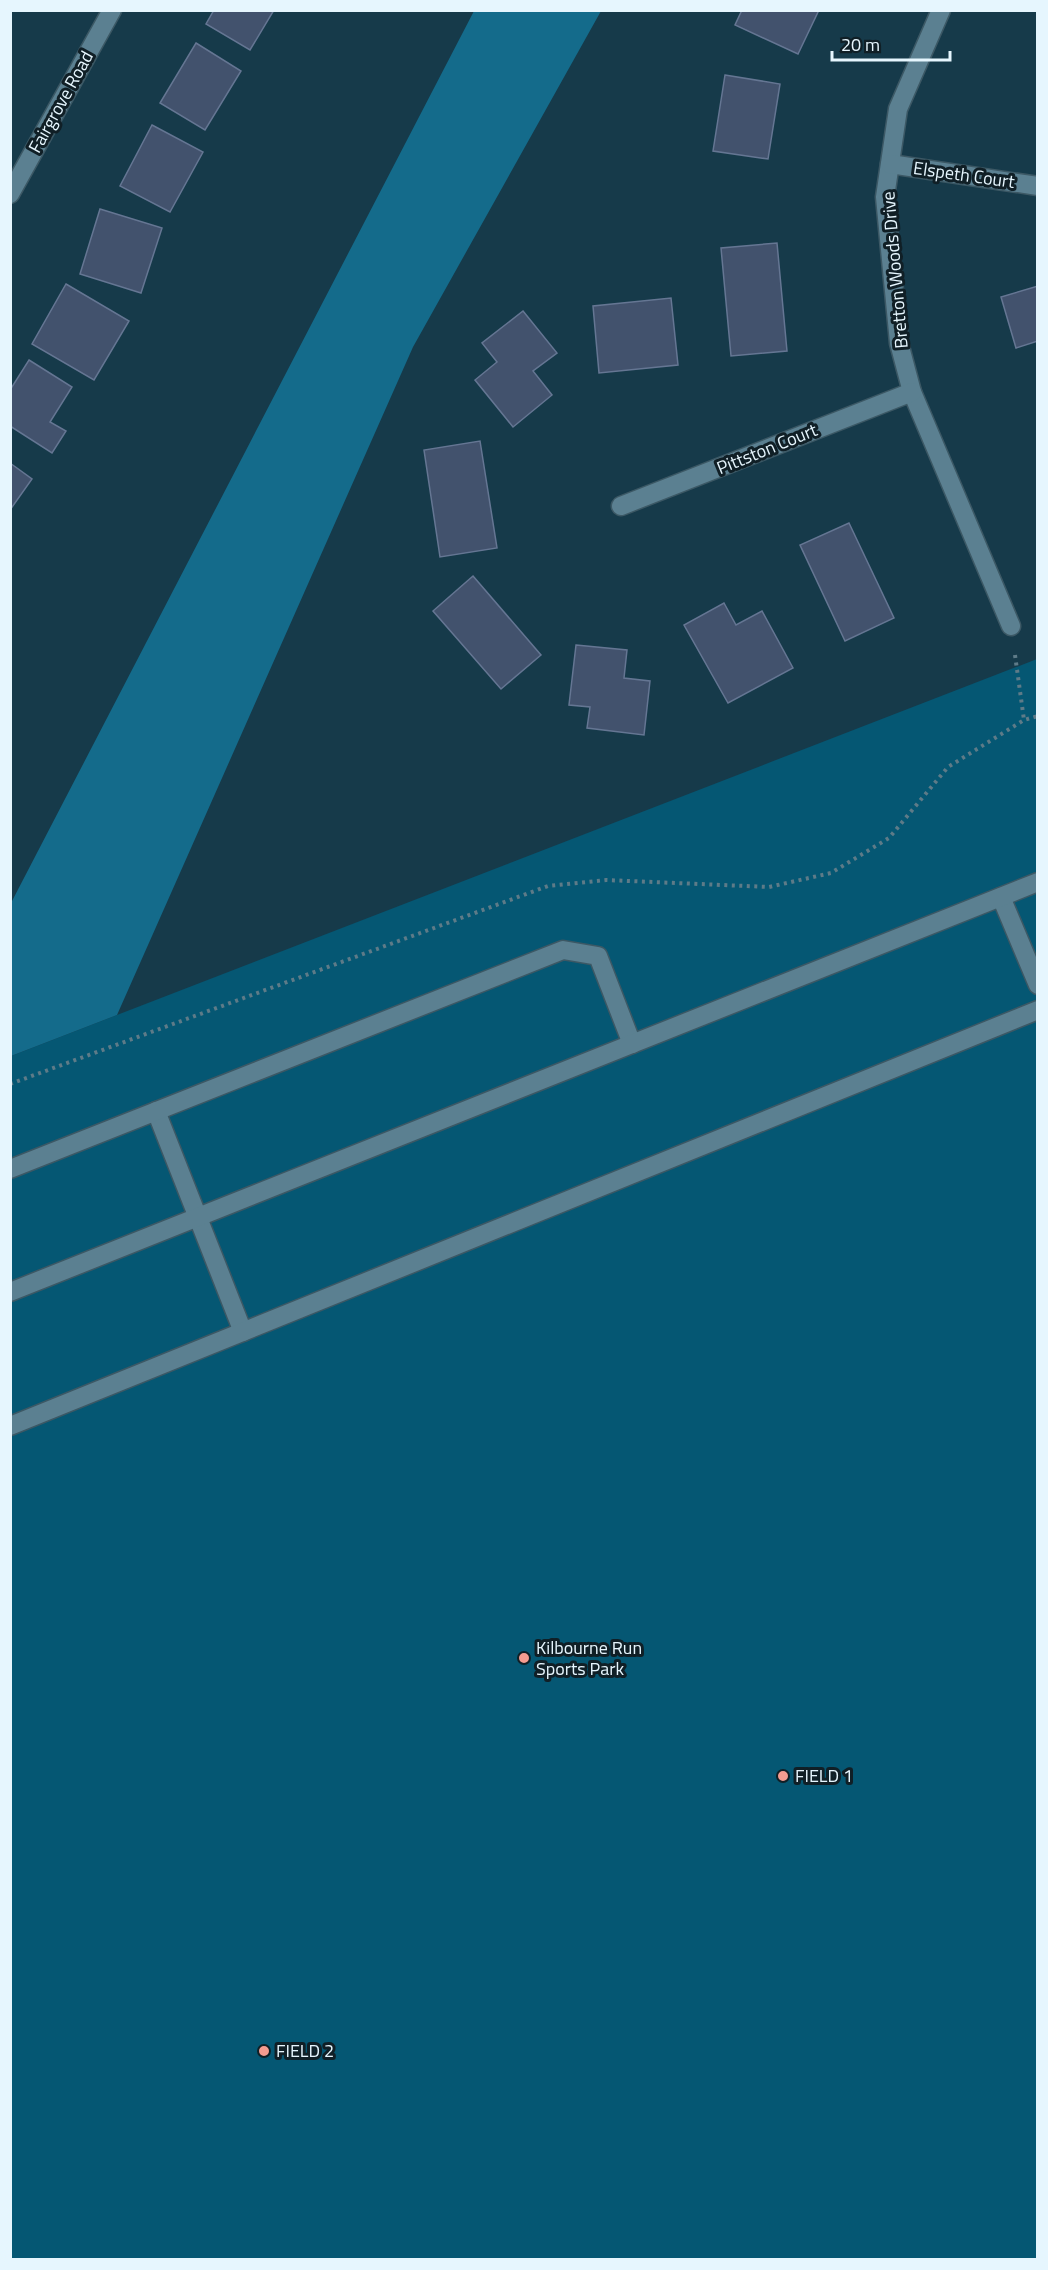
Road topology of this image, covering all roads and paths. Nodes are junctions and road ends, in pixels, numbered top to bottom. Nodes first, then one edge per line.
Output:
1 (112, 10) edge
2 (941, 10) edge
3 (890, 164) junction
4 (1038, 186) edge
5 (10, 194) edge
6 (912, 392) junction
7 (621, 506) dead end
8 (1011, 626) joint
9 (1038, 716) edge
10 (1024, 720) junction
11 (1038, 882) edge
12 (1001, 897) junction
13 (1038, 985) edge
14 (1038, 1010) edge
15 (632, 1044) junction
16 (10, 1084) edge
17 (156, 1112) junction
18 (10, 1169) edge
19 (198, 1218) junction
20 (10, 1292) edge
21 (243, 1332) junction
22 (10, 1426) edge

1 - 5 street, Fairgrove Road
2 - 3 street, Bretton Woods Drive
3 - 4 street, Elspeth Court
3 - 6 street, Bretton Woods Drive
6 - 7 street, Pittston Court
6 - 8 street, Bretton Woods Drive
8 - 10 path
9 - 10 path
10 - 16 path
11 - 12 street
12 - 13 street
12 - 15 street
14 - 21 street
15 - 17 street
15 - 19 street
17 - 18 street
17 - 19 street
19 - 20 street
19 - 21 street
21 - 22 street

